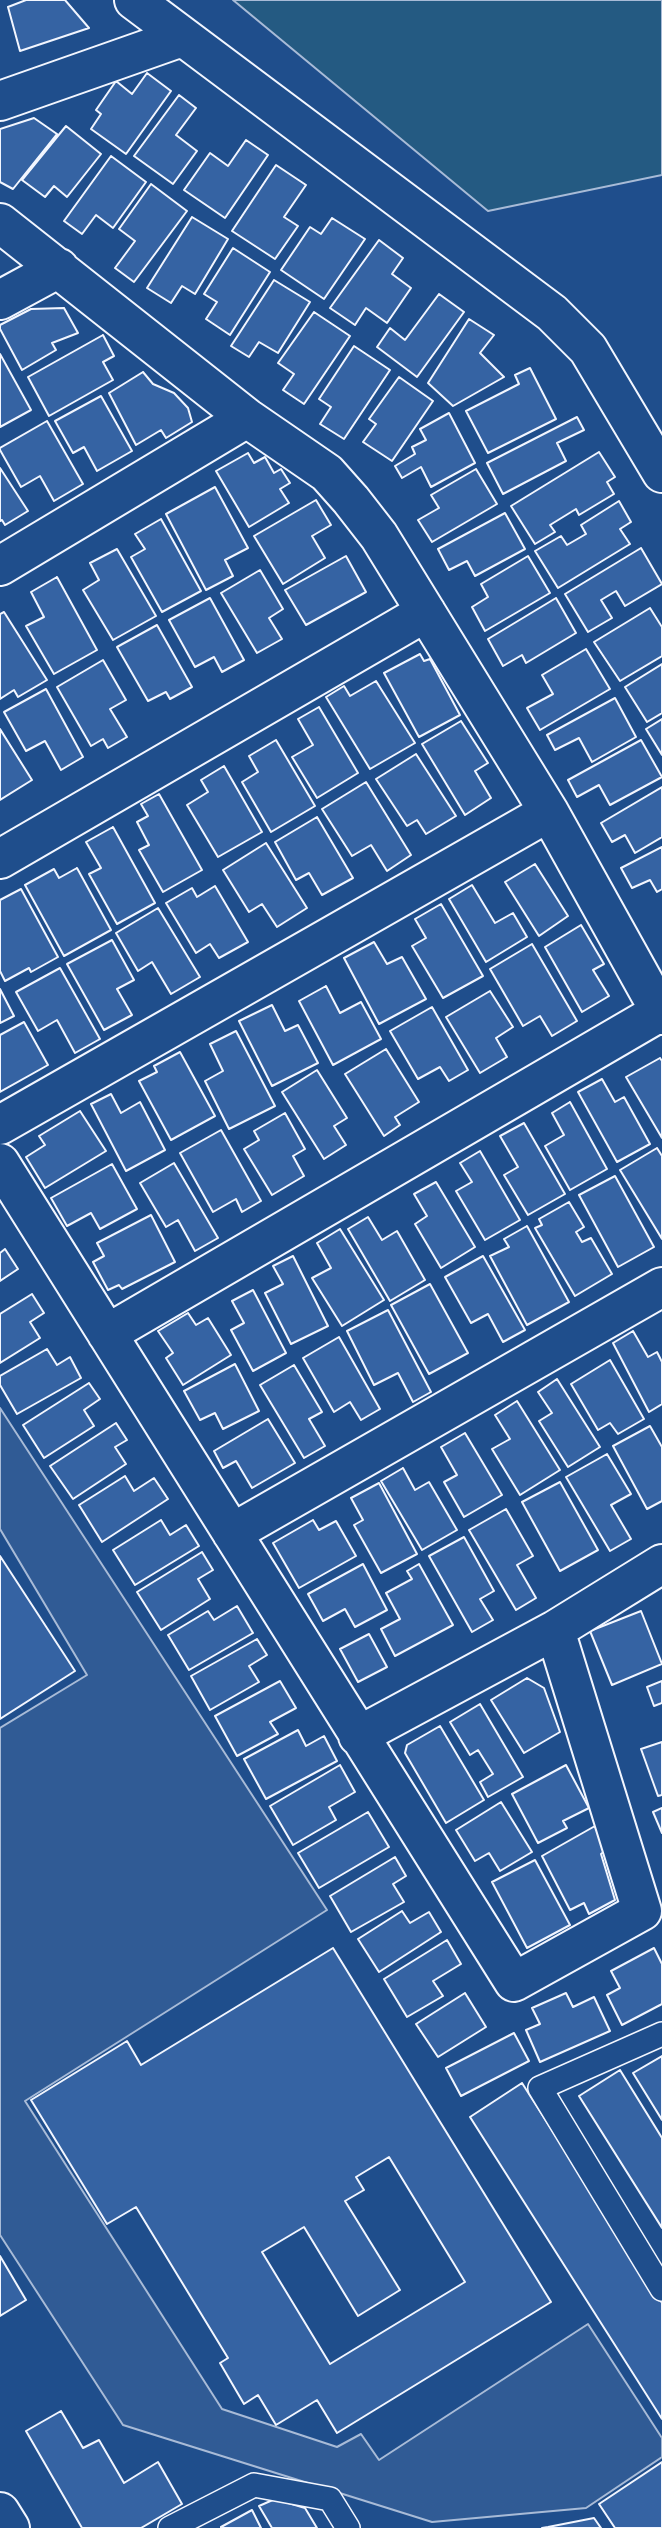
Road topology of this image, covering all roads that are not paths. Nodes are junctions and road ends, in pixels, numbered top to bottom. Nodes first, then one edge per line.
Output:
1 (134, 0) edge
2 (182, 37) junction
3 (0, 102) edge
4 (0, 223) edge
5 (59, 268) junction
6 (0, 300) edge
7 (247, 418) junction
8 (662, 473) edge
9 (0, 566) edge
10 (425, 611) junction
11 (549, 812) junction
12 (0, 859) edge
13 (661, 1013) edge
14 (0, 1125) edge
15 (0, 1163) edge
16 (662, 1287) edge
17 (107, 1334) junction
18 (232, 1533) junction
19 (662, 1564) edge
20 (555, 1630) junction
21 (358, 1736) junction
22 (662, 2034) edge
23 (662, 2289) edge
24 (0, 2512) edge
25 (10, 2528) edge
26 (170, 2528) edge
27 (348, 2528) edge

1 - 2 street
2 - 3 street
2 - 8 street
4 - 5 street
5 - 6 street
5 - 7 street
7 - 9 street
7 - 10 street
10 - 11 street
10 - 12 street
11 - 13 street
11 - 14 street
13 - 17 street
15 - 17 street
16 - 18 street
17 - 18 street
18 - 21 street
19 - 20 street
20 - 21 street
20 - 21 street
22 - 23 lane
24 - 25 street
26 - 27 lane

